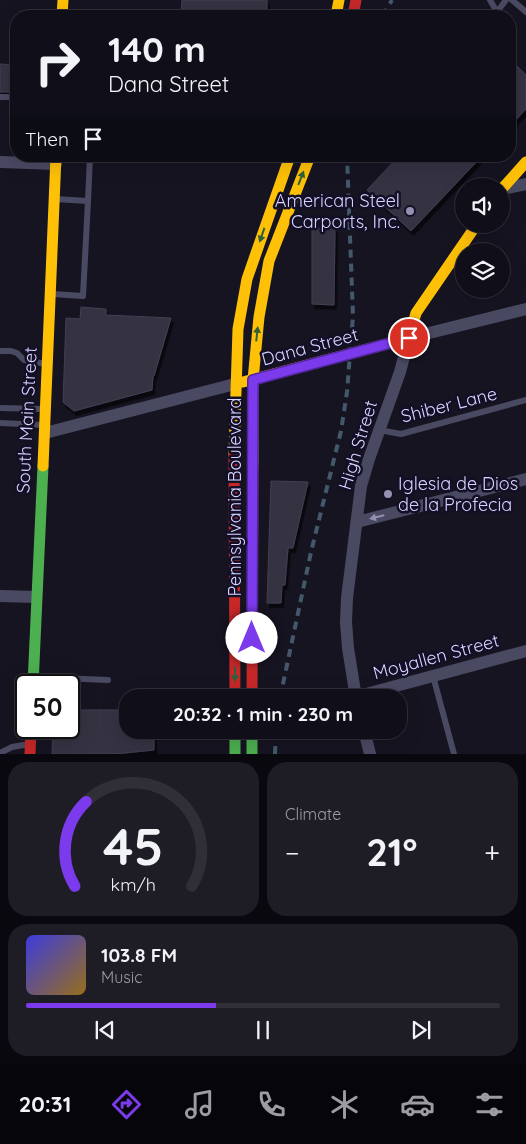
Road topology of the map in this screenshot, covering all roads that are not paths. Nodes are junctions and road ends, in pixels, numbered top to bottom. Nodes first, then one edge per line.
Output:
1 (512, 0) edge
2 (526, 12) edge
3 (56, 162) edge
4 (90, 162) edge
5 (288, 162) edge
6 (308, 162) edge
7 (526, 162) edge
8 (510, 180) edge
9 (526, 184) edge
10 (510, 187) edge
11 (54, 199) junction
12 (88, 201) junction
13 (471, 233) edge
14 (50, 294) junction
15 (526, 309) edge
16 (409, 338) junction
17 (0, 351) edge
18 (48, 364) junction
19 (253, 380) junction
20 (235, 384) junction
21 (526, 400) edge
22 (0, 408) edge
23 (46, 409) junction
24 (0, 423) edge
25 (45, 429) junction
26 (379, 430) junction
27 (526, 479) edge
28 (357, 522) junction
29 (0, 596) edge
30 (36, 597) junction
31 (526, 651) edge
32 (33, 674) edge
33 (433, 676) junction
34 (80, 680) edge
35 (108, 680) dead end
36 (235, 689) edge
37 (252, 689) edge
38 (354, 689) edge
39 (385, 689) edge
40 (235, 739) edge
41 (252, 739) edge
42 (366, 739) edge
43 (30, 749) edge
44 (0, 753) edge
45 (235, 754) edge
46 (252, 754) edge
47 (370, 754) edge
48 (454, 754) edge

1 - 2 lane
3 - 11 main road, South Main Street
4 - 12 lane
5 -> 20 main road, Pennsylvania Boulevard
19 -> 6 main road, Pennsylvania Boulevard
7 - 8 main road
9 - 10 street
11 - 12 lane
11 - 14 main road, South Main Street
12 - 14 lane
13 - 16 main road, High Street
14 - 18 main road, South Main Street
15 - 16 street, Dana Street
16 - 19 main road, Dana Street
16 - 26 street, High Street
17 - 18 lane
18 - 23 main road, South Main Street
19 - 20 main road, Dana Street
19 - 37 main road, Pennsylvania Boulevard
20 - 25 street, Dana Street
20 -> 36 main road, Pennsylvania Boulevard
21 - 26 lane, Shiber Lane
22 - 23 lane
23 - 25 main road, South Main Street
24 - 25 lane
25 - 30 main road, South Main Street
26 - 28 street, High Street
27 -> 28 street
28 - 38 street, High Street
29 - 30 street
30 - 32 main road, South Main Street
31 - 33 street, Moyallen Street
33 - 39 street, Moyallen Street
33 - 48 lane
34 - 35 lane
40 - 45 main road
41 - 46 main road
42 - 47 street
43 - 44 lane

